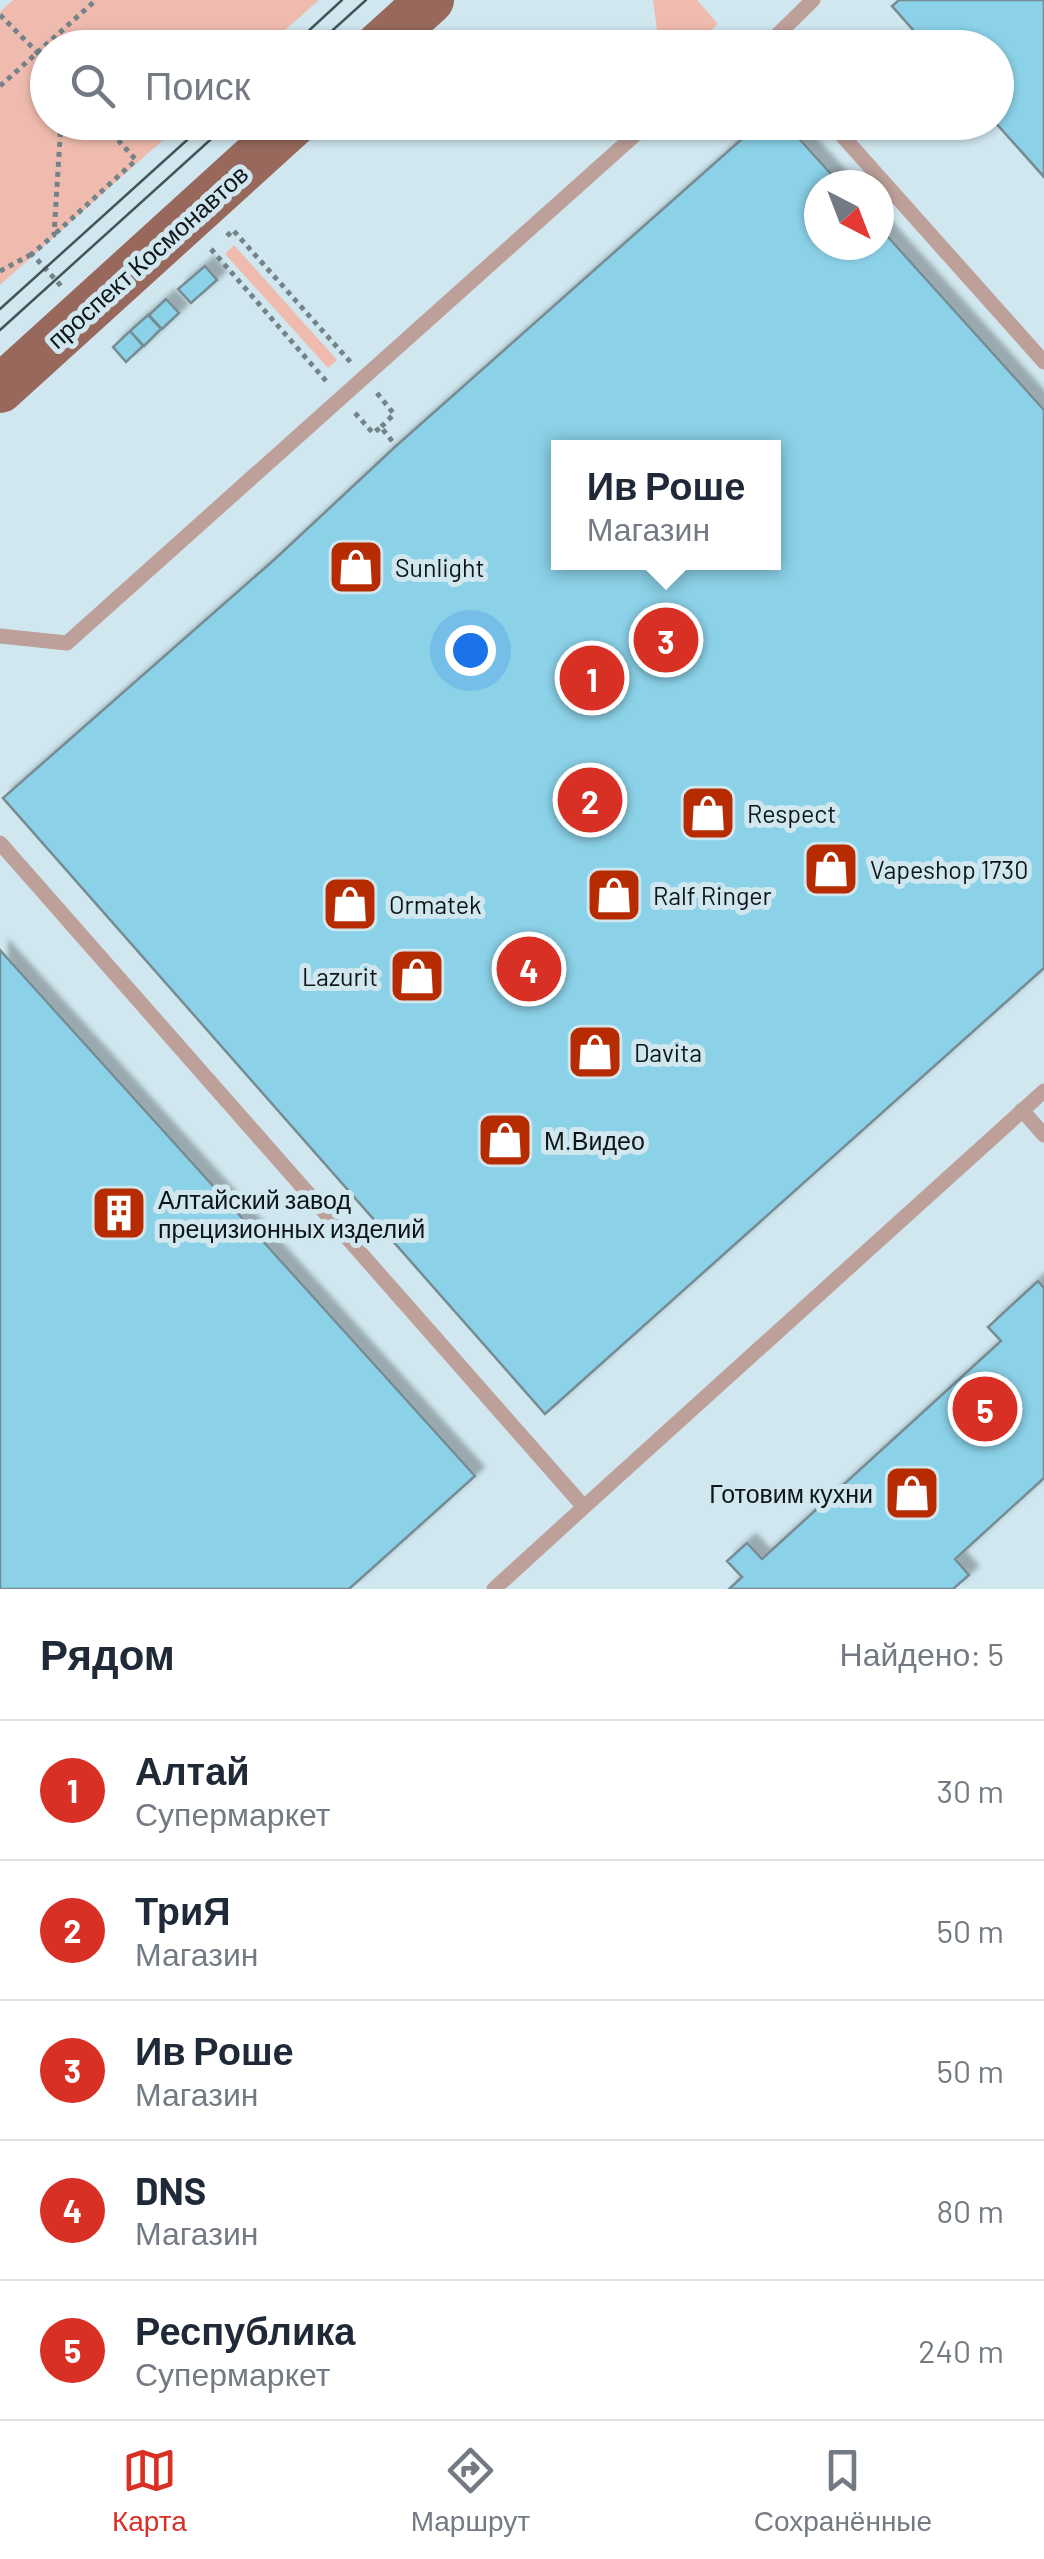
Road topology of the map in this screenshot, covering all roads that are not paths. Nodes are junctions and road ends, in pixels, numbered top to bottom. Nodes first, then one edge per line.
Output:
1 (430, 0) edge
2 (813, 0) edge
3 (397, 30) edge
4 (782, 30) edge
5 (274, 140) edge
6 (629, 140) edge
7 (846, 140) edge
8 (1044, 362) edge
9 (0, 390) edge
10 (0, 636) edge
11 (0, 843) edge
12 (1044, 1091) edge
13 (1022, 1110) junction
14 (1044, 1135) edge
15 (584, 1507) junction
16 (494, 1589) edge

1 - 3 main road
2 - 4 lane
5 - 9 main road, проспект Космонавтов
6 - 10 lane
7 - 8 lane
11 - 15 lane
12 - 13 lane
13 - 14 lane
13 - 15 lane
15 - 16 lane

